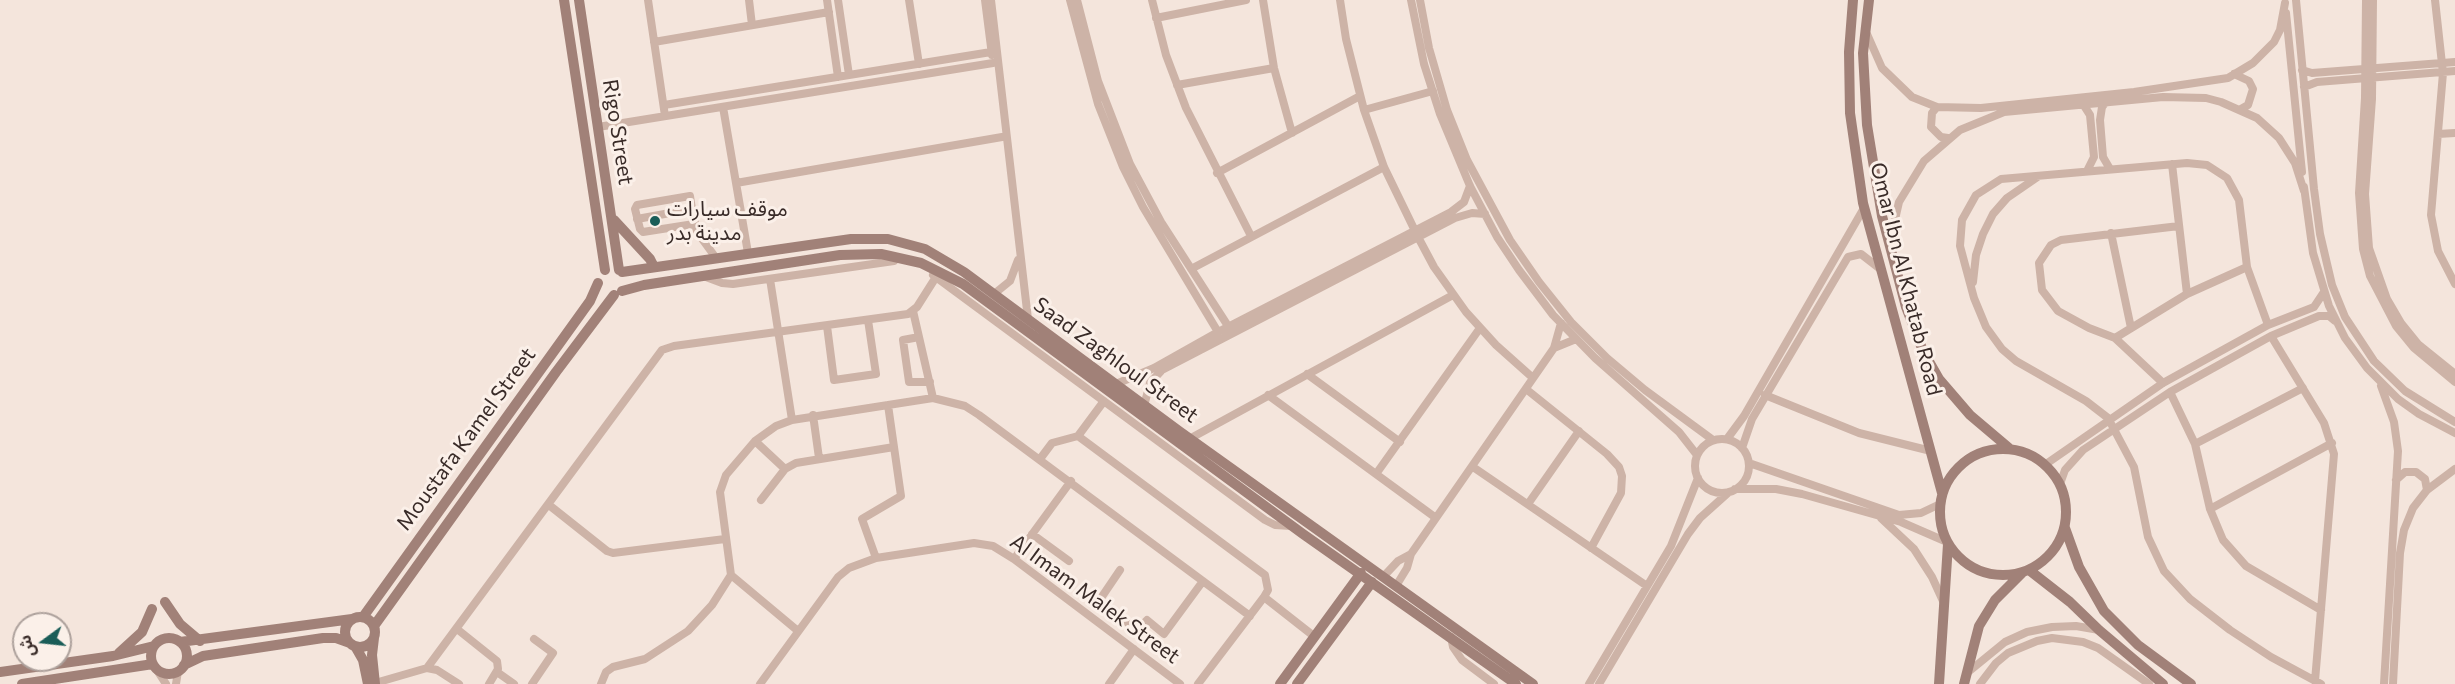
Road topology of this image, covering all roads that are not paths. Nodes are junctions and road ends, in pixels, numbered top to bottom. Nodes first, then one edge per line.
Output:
1 (564, 0) edge
2 (579, 0) edge
3 (648, 0) edge
4 (749, 0) edge
5 (827, 0) edge
6 (838, 0) edge
7 (909, 0) edge
8 (985, 0) edge
9 (991, 0) edge
10 (1070, 0) edge
11 (1077, 0) edge
12 (1152, 0) edge
13 (1246, 0) edge
14 (1263, 0) edge
15 (1340, 0) edge
16 (1411, 0) edge
17 (1420, 0) edge
18 (1853, 0) edge
19 (1869, 0) edge
20 (2296, 0) edge
21 (2366, 0) edge
22 (2373, 0) edge
23 (2435, 0) edge
24 (2285, 2) edge
25 (829, 12) junction
26 (1156, 18) junction
27 (842, 24) junction
28 (752, 25) junction
29 (831, 26) junction
30 (1865, 28) junction
31 (654, 42) junction
32 (991, 52) junction
33 (2455, 62) edge
34 (993, 63) junction
35 (918, 64) junction
36 (2442, 64) junction
37 (1274, 68) junction
38 (2369, 69) junction
39 (2302, 70) junction
40 (2455, 71) edge
41 (2443, 73) junction
42 (849, 75) junction
43 (2234, 75) junction
44 (838, 77) junction
45 (2369, 78) junction
46 (1177, 85) junction
47 (2304, 87) junction
48 (766, 88) junction
49 (1432, 92) junction
50 (1360, 96) junction
51 (768, 99) junction
52 (2106, 102) junction
53 (2083, 104) junction
54 (664, 105) junction
55 (723, 107) junction
56 (1937, 107) junction
57 (1364, 110) junction
58 (2241, 110) junction
59 (665, 116) junction
60 (598, 127) junction
61 (1292, 133) junction
62 (2455, 133) edge
63 (2438, 134) junction
64 (1002, 137) junction
65 (1948, 138) junction
66 (2172, 164) junction
67 (1384, 167) junction
68 (2110, 169) junction
69 (2087, 171) junction
70 (1217, 172) junction
71 (2044, 173) junction
72 (736, 183) junction
73 (1470, 186) junction
74 (2304, 191) junction
75 (692, 208) junction
76 (1864, 208) junction
77 (1485, 214) junction
78 (612, 218) junction
79 (638, 219) junction
80 (694, 224) junction
81 (2179, 226) junction
82 (1416, 233) junction
83 (2111, 233) junction
84 (1251, 236) junction
85 (615, 242) junction
86 (601, 244) junction
87 (1889, 249) junction
88 (748, 253) junction
89 (716, 258) junction
90 (654, 267) junction
91 (2247, 267) junction
92 (1879, 268) junction
93 (1191, 269) junction
94 (605, 270) junction
95 (621, 271) junction
96 (704, 276) junction
97 (936, 277) junction
98 (770, 279) junction
99 (598, 283) junction
100 (2455, 284) edge
101 (2324, 292) junction
102 (618, 293) junction
103 (994, 294) junction
104 (2187, 294) junction
105 (1453, 295) junction
106 (1974, 298) junction
107 (587, 305) junction
108 (913, 311) junction
109 (598, 314) junction
110 (868, 320) junction
111 (1028, 320) junction
112 (2336, 322) junction
113 (1561, 323) junction
114 (2268, 325) junction
115 (827, 326) junction
116 (1228, 327) junction
117 (1480, 328) junction
118 (2131, 328) junction
119 (1218, 332) junction
120 (778, 333) junction
121 (2271, 336) junction
122 (919, 337) junction
123 (2115, 338) junction
124 (1576, 339) junction
125 (1554, 348) junction
126 (1070, 357) junction
127 (1307, 374) junction
128 (2455, 374) edge
129 (1533, 378) junction
130 (930, 382) junction
131 (2379, 382) junction
132 (2455, 382) edge
133 (2163, 383) junction
134 (1116, 384) junction
135 (2303, 388) junction
136 (1526, 389) junction
137 (2170, 392) junction
138 (1268, 395) junction
139 (1765, 395) junction
140 (933, 398) junction
141 (1104, 401) junction
142 (888, 405) junction
143 (1144, 405) junction
144 (813, 415) junction
145 (2108, 418) junction
146 (792, 420) junction
147 (2455, 422) edge
148 (2114, 429) junction
149 (1579, 431) junction
150 (2455, 433) edge
151 (1078, 436) junction
152 (1191, 438) junction
153 (1727, 439) junction
154 (1713, 440) junction
155 (755, 441) junction
156 (1400, 442) junction
157 (2332, 443) junction
158 (2195, 444) junction
159 (894, 447) junction
160 (1742, 448) junction
161 (2009, 448) junction
162 (1930, 451) junction
163 (1697, 455) junction
164 (819, 458) junction
165 (1041, 459) junction
166 (1749, 463) junction
167 (2046, 464) junction
168 (1473, 467) junction
169 (785, 469) junction
170 (2455, 469) edge
171 (1376, 474) junction
172 (1698, 478) junction
173 (2396, 480) junction
174 (1071, 481) junction
175 (2060, 484) junction
176 (2427, 490) junction
177 (1732, 491) junction
178 (1941, 499) junction
179 (761, 500) dead end
180 (1527, 504) junction
181 (549, 505) junction
182 (2210, 509) junction
183 (1877, 516) junction
184 (1436, 518) junction
185 (1291, 526) junction
186 (2065, 528) junction
187 (1032, 534) junction
188 (725, 539) junction
189 (1948, 543) junction
190 (1591, 548) junction
191 (1411, 554) junction
192 (876, 558) junction
193 (1014, 559) junction
194 (1069, 561) dead end
195 (1120, 570) dead end
196 (2026, 571) junction
197 (1361, 573) junction
198 (732, 575) junction
199 (1378, 579) junction
200 (1203, 581) junction
201 (1396, 586) junction
202 (1647, 586) junction
203 (1264, 597) junction
204 (165, 602) dead end
205 (1340, 602) junction
206 (1945, 608) junction
207 (152, 609) dead end
208 (1351, 610) junction
209 (2321, 610) junction
210 (1250, 616) junction
211 (357, 618) junction
212 (327, 623) junction
213 (374, 626) junction
214 (457, 629) junction
215 (1448, 630) junction
216 (2099, 630) junction
217 (798, 631) junction
218 (1315, 637) junction
219 (328, 638) junction
220 (374, 638) junction
221 (534, 639) dead end
222 (203, 641) junction
223 (180, 642) junction
224 (352, 644) junction
225 (154, 646) junction
226 (1134, 650) junction
227 (118, 655) junction
228 (208, 655) junction
229 (368, 660) junction
230 (125, 667) junction
231 (155, 667) junction
232 (181, 668) junction
233 (428, 668) junction
234 (0, 672) edge
235 (496, 672) junction
236 (1965, 679) edge
237 (1179, 683) edge
238 (2318, 683) edge
239 (22, 684) edge
240 (166, 684) edge
241 (176, 684) edge
242 (373, 684) edge
243 (459, 684) edge
244 (489, 684) edge
245 (514, 684) edge
246 (532, 684) edge
247 (601, 684) edge
248 (760, 684) edge
249 (1109, 684) edge
250 (1198, 684) edge
251 (1280, 684) edge
252 (1297, 684) edge
253 (1494, 684) edge
254 (1516, 684) edge
255 (1533, 684) edge
256 (1589, 684) edge
257 (1599, 684) edge
258 (1939, 684) edge
259 (1980, 684) edge
260 (2149, 684) edge
261 (2163, 684) edge
262 (2191, 684) edge
263 (2384, 684) edge
264 (2393, 684) edge

1 - 86 street, Rigo Street
2 - 60 street, Rigo Street
3 - 31 street
4 - 28 street
5 - 25 street
6 - 27 street
7 - 35 street
8 - 32 street
9 - 111 street
10 - 119 street
11 - 93 street
12 - 26 street
13 - 26 street
14 - 37 street
15 - 50 street
16 - 49 street
17 - 154 street
18 - 76 street, Omar Ibn Al Khatab Road
19 - 30 street, Omar Ibn Al Khatab Road
20 - 39 street
21 - 38 street
22 - 38 street
23 - 36 street
24 - 43 street
24 - 74 street
25 - 28 street
25 - 29 street
26 - 46 street
27 - 29 street
27 - 42 street
28 - 31 street
29 - 44 street
30 - 56 street
30 - 87 street, Omar Ibn Al Khatab Road
31 - 54 street
32 - 34 street
32 - 35 street
33 - 36 street
34 - 51 street
34 - 64 street
35 - 42 street
36 - 38 street
36 - 41 street
37 - 46 street
37 - 61 street
38 - 39 street
38 - 45 street
39 - 47 street
40 - 41 street
41 - 45 street
41 - 63 street
42 - 44 street
43 - 56 street
43 - 58 street
44 - 48 street
45 - 47 street
45 - 128 street
45 - 132 street
46 - 70 street
47 - 147 street
48 - 51 street
48 - 54 street
49 - 57 street
49 - 73 street
50 - 57 street
50 - 61 street
51 - 55 street
52 - 53 street
52 - 58 street
52 - 68 street
53 - 65 street
53 - 69 street
54 - 59 street
55 - 59 street
55 - 72 street
56 - 65 street
57 - 67 street
58 - 74 street
59 - 60 street
60 - 78 street, Rigo Street
61 - 70 street
62 - 63 street
63 - 100 street
64 - 72 street
64 - 103 street
65 - 87 street
66 - 68 street
66 - 81 street
66 - 91 street
67 - 82 street
67 - 84 street
68 - 69 street
69 - 71 street
70 - 84 street
71 - 106 street
71 - 106 street
72 - 88 street
73 - 77 street
73 - 82 street
74 - 101 street
75 - 79 street
75 - 79 street
75 - 80 street
76 - 92 street, Omar Ibn Al Khatab Road
76 - 153 street
77 - 82 street
77 - 113 street
78 - 85 street, Rigo Street
78 - 90 street
79 - 80 street
80 - 89 street
81 - 83 street
81 - 104 street
82 - 105 street
82 - 116 street
82 - 143 street
83 - 118 street
83 - 123 street
84 - 93 street
85 - 86 street
85 - 95 street, Rigo Street
86 - 94 street, Rigo Street
87 - 161 street, Omar Ibn Al Khatab Road
88 - 89 street, Saad Zaghloul Street
88 - 103 street, Saad Zaghloul Street
89 - 90 street, Saad Zaghloul Street
90 - 95 street, Saad Zaghloul Street
91 - 104 street
91 - 114 street
92 - 139 street
92 - 162 street, Omar Ibn Al Khatab Road
93 - 116 street
94 - 95 street
94 - 99 street
95 - 102 street
96 - 98 street
96 - 102 street, Saad Zaghloul Street
96 - 126 street, Saad Zaghloul Street
97 - 98 street
97 - 108 street
97 - 141 street
98 - 120 street
99 - 102 street
99 - 107 street, Moustafa Kamel Street
101 - 112 street
101 - 114 street
102 - 109 street, Moustafa Kamel Street
103 - 111 street, Saad Zaghloul Street
104 - 118 street
105 - 117 street
105 - 127 street
106 - 145 street
107 - 109 street
107 - 211 street, Moustafa Kamel Street
108 - 110 street
108 - 122 street
109 - 213 street, Moustafa Kamel Street
110 - 115 street
110 - 115 street
111 - 126 street, Saad Zaghloul Street
112 - 121 street
112 - 131 street
113 - 124 street
113 - 125 street
114 - 133 street
115 - 120 street
116 - 119 street
117 - 129 street
117 - 156 street
118 - 123 street
119 - 134 street
120 - 146 street
120 - 181 street
121 - 135 street
121 - 137 street
122 - 130 street
122 - 130 street
123 - 133 street
124 - 125 street
124 - 163 street
125 - 129 street
126 - 134 street, Saad Zaghloul Street
126 - 185 street, Saad Zaghloul Street
127 - 138 street
127 - 156 street
129 - 136 street
130 - 140 street
131 - 150 street
131 - 173 street
133 - 145 street
134 - 143 street, Saad Zaghloul Street
135 - 157 street
135 - 158 street
136 - 149 street
136 - 168 street
137 - 148 street
137 - 158 street
138 - 152 street
138 - 171 street
139 - 160 street
139 - 162 street
140 - 142 street
140 - 165 street
141 - 151 street
141 - 185 street
142 - 144 street
142 - 159 street
143 - 152 street, Saad Zaghloul Street
144 - 146 street
144 - 164 street
145 - 148 street
145 - 167 street
146 - 155 street
148 - 175 street
148 - 238 street
149 - 180 street
149 - 190 street
151 - 165 street
151 - 203 street
152 - 199 street, Saad Zaghloul Street
153 - 154 street
153 - 160 street
154 - 163 street
155 - 169 street
155 - 188 street
156 - 171 street
157 - 182 street
157 - 209 street
158 - 182 street
159 - 164 street
159 - 192 street
160 - 166 street
161 - 167 street
161 - 178 street
162 - 178 street, Omar Ibn Al Khatab Road
163 - 172 street
164 - 169 street
165 - 174 street
166 - 177 street
166 - 178 street
167 - 175 street
168 - 180 street
168 - 184 street
169 - 179 street
170 - 176 street
171 - 184 street
172 - 177 street
172 - 202 street
173 - 176 street
173 - 263 street
174 - 187 street
174 - 200 street
175 - 186 street
176 - 264 street
177 - 183 street
177 - 257 street
178 - 189 street
180 - 190 street
181 - 188 street
181 - 214 street
182 - 209 street
183 - 189 street
183 - 206 street
184 - 191 street
185 - 197 street, Saad Zaghloul Street
186 - 196 street
186 - 262 street
187 - 193 street
187 - 194 street
188 - 198 street
189 - 196 street
189 - 206 street
190 - 202 street
191 - 199 street
191 - 201 street
192 - 193 street, Al Imam Malek Street
192 - 217 street, Al Imam Malek Street
193 - 226 street, Al Imam Malek Street
195 - 200 street
196 - 216 street
196 - 236 street
197 - 199 street, Saad Zaghloul Street
197 - 205 street
198 - 217 street
198 - 247 street
199 - 201 street, Saad Zaghloul Street
199 - 208 street
199 - 215 street, Saad Zaghloul Street
200 - 210 street
201 - 215 street, Saad Zaghloul Street
202 - 256 street
203 - 210 street
203 - 218 street
204 - 222 street
205 - 208 street
205 - 218 street
206 - 258 street
207 - 227 street
208 - 252 street
209 - 238 street
210 - 250 street
211 - 212 street
211 - 213 street
211 - 224 street
212 - 219 street
212 - 222 street
213 - 220 street
214 - 233 street
214 - 235 street
215 - 253 street
215 - 254 street, Saad Zaghloul Street
215 - 255 street, Saad Zaghloul Street
216 - 236 street
216 - 261 street
217 - 248 street, Al Imam Malek Street
218 - 251 street
219 - 224 street
219 - 228 street
220 - 224 street
220 - 229 street
221 - 246 street
222 - 223 street
222 - 228 street
223 - 225 street
223 - 232 street
224 - 229 street
225 - 227 street
225 - 231 street
226 - 237 street, Al Imam Malek Street
226 - 249 street
227 - 230 street
227 - 234 street
228 - 232 street
229 - 242 street
230 - 231 street
230 - 239 street
231 - 232 street
231 - 240 street
232 - 241 street
233 - 242 street
233 - 243 street
235 - 244 street
235 - 245 street
259 - 260 street

